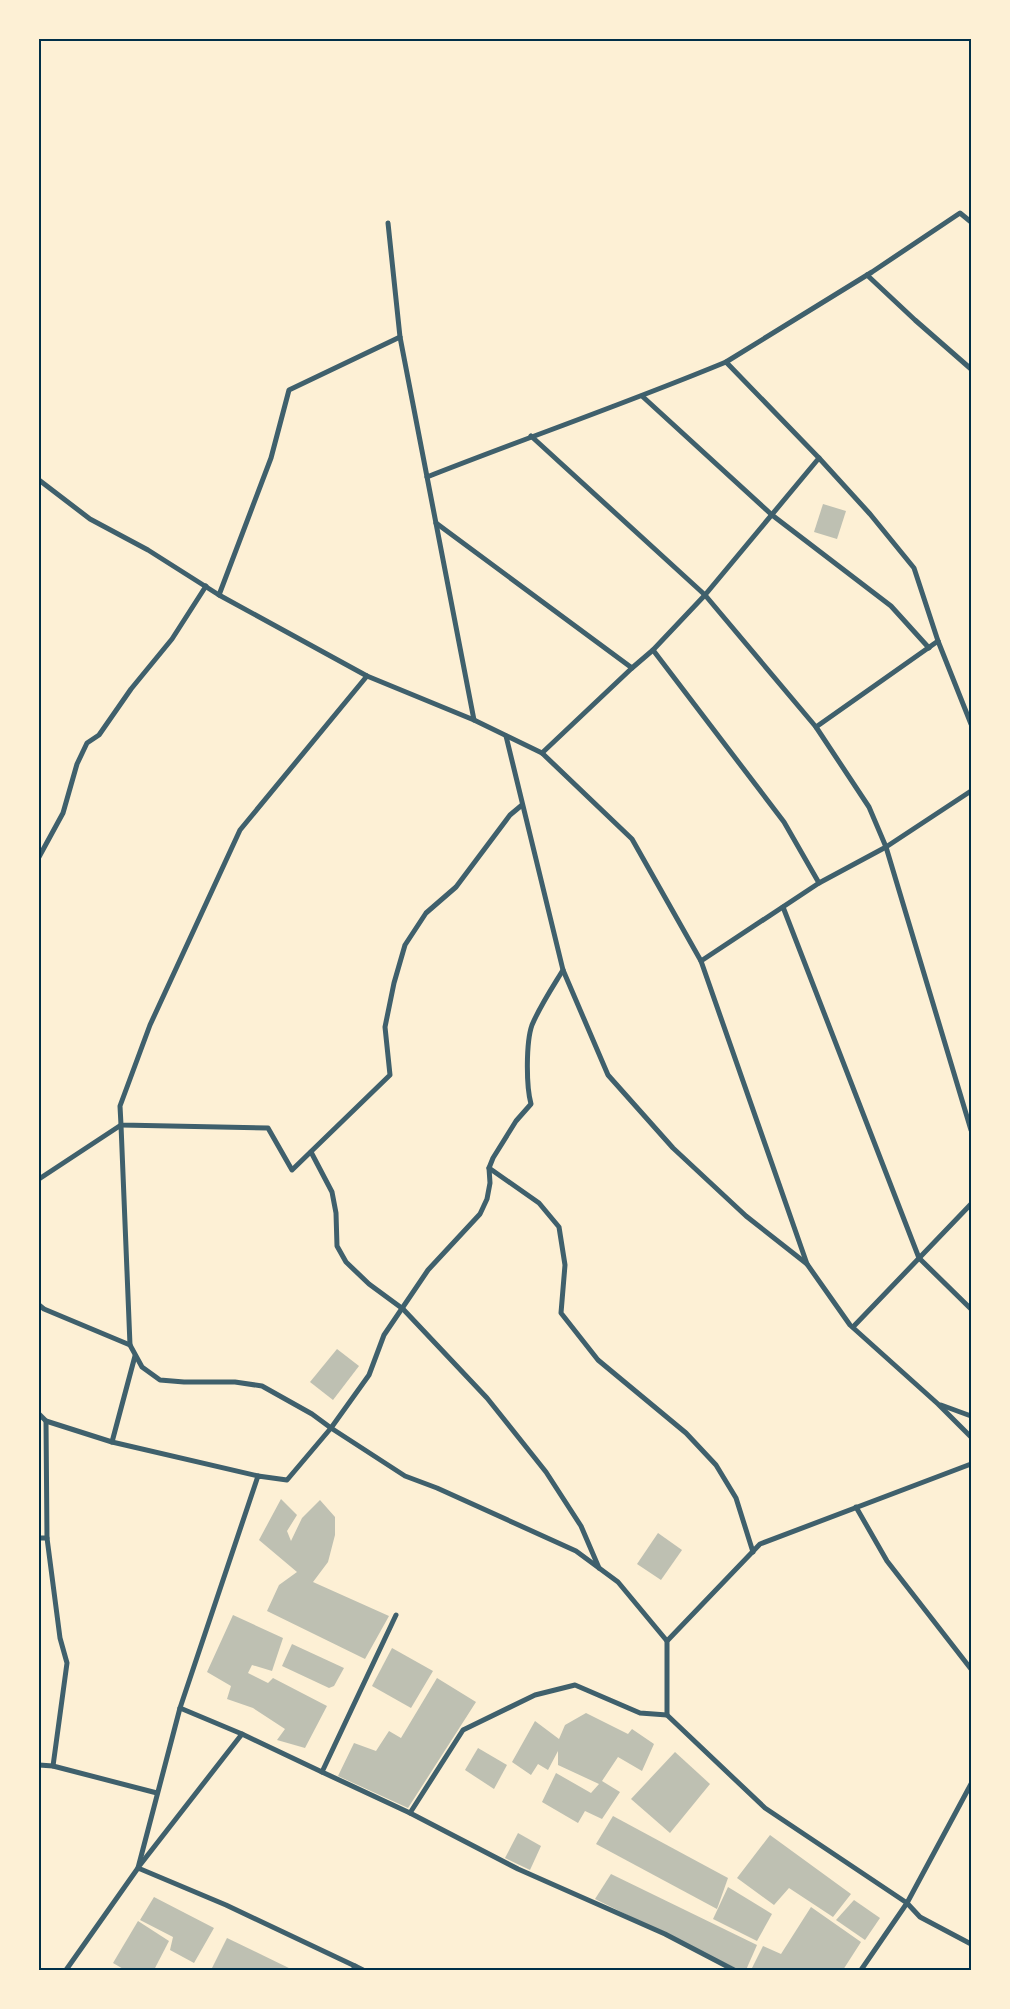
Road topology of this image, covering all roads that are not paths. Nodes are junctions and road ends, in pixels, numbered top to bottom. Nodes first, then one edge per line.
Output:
1 (971, 222) edge
2 (388, 223) dead end
3 (867, 275) junction
4 (400, 337) junction
5 (726, 362) junction
6 (971, 369) edge
7 (642, 396) junction
8 (531, 436) junction
9 (819, 458) junction
10 (427, 477) junction
11 (39, 480) edge
12 (772, 515) junction
13 (436, 522) junction
14 (206, 586) junction
15 (219, 595) junction
16 (705, 595) junction
17 (938, 642) junction
18 (929, 648) junction
19 (653, 650) junction
20 (632, 668) junction
21 (367, 676) junction
22 (474, 720) junction
23 (971, 724) edge
24 (816, 727) junction
25 (506, 736) junction
26 (542, 753) junction
27 (971, 791) edge
28 (522, 805) junction
29 (886, 847) junction
30 (39, 856) edge
31 (819, 883) junction
32 (783, 907) junction
33 (701, 961) junction
34 (563, 970) junction
35 (122, 1125) junction
36 (971, 1130) edge
37 (311, 1152) junction
38 (489, 1168) junction
39 (39, 1179) edge
40 (971, 1204) edge
41 (919, 1258) junction
42 (807, 1264) junction
43 (39, 1305) edge
44 (403, 1309) junction
45 (971, 1309) edge
46 (853, 1327) junction
47 (130, 1344) junction
48 (135, 1355) junction
49 (938, 1404) junction
50 (39, 1414) edge
51 (971, 1416) edge
52 (46, 1421) junction
53 (331, 1428) junction
54 (971, 1437) edge
55 (112, 1442) junction
56 (971, 1464) edge
57 (258, 1476) junction
58 (856, 1507) junction
59 (39, 1538) edge
60 (47, 1538) junction
61 (752, 1552) junction
62 (600, 1569) junction
63 (396, 1615) dead end
64 (667, 1641) junction
65 (971, 1668) edge
66 (180, 1708) junction
67 (667, 1715) junction
68 (242, 1734) junction
69 (39, 1765) edge
70 (53, 1766) junction
71 (322, 1772) junction
72 (971, 1784) edge
73 (157, 1793) junction
74 (410, 1813) junction
75 (138, 1868) junction
76 (907, 1903) junction
77 (971, 1944) edge
78 (354, 1968) edge
79 (66, 1970) edge
80 (363, 1970) edge
81 (734, 1970) edge
82 (861, 1970) edge

1 - 3 street
2 - 4 street
3 - 5 street
3 - 6 street
4 - 10 street
4 - 15 street
5 - 7 street
5 - 9 street
7 - 8 street
7 - 12 street
8 - 10 street
8 - 16 street
9 - 12 street
9 - 17 street
10 - 13 street
11 - 14 street
12 - 16 street
12 - 18 street
13 - 20 street
13 - 22 street
14 - 15 street
14 - 30 street
15 - 21 street
16 - 19 street
16 - 24 street
17 - 18 street
17 - 23 street
18 - 24 street
19 - 20 street
19 - 31 street
20 - 26 street
21 - 22 street
21 - 35 street
22 - 25 street
24 - 29 street
25 - 26 street
25 - 28 street
26 - 33 street
27 - 29 street
28 - 34 street
28 - 37 street
29 - 31 street
29 - 36 street
31 - 32 street
32 - 33 street
32 - 41 street
33 - 42 street
34 - 38 street
34 - 42 street
35 - 37 street
35 - 39 street
35 - 47 street
37 - 44 street
38 - 44 street
38 - 61 street
40 - 41 street
41 - 45 street
41 - 46 street
42 - 46 street
43 - 47 street
44 - 53 street
44 - 62 street
46 - 49 street
47 - 48 street
48 - 53 street
48 - 55 street
49 - 51 street
49 - 54 street
50 - 52 street
52 - 55 street
52 - 60 street
53 - 57 street
53 - 62 street
55 - 57 street
56 - 58 street
57 - 66 street
58 - 61 street
58 - 65 street
59 - 60 street
60 - 70 street
61 - 64 street
62 - 64 street
63 - 71 street
64 - 67 street
66 - 68 street
66 - 73 street
67 - 74 street
67 - 76 street
68 - 71 street
68 - 75 street
69 - 70 street
70 - 73 street
71 - 74 street
72 - 76 street
73 - 75 street
74 - 81 street
75 - 78 street
75 - 79 street
76 - 77 street
76 - 82 street
78 - 80 street

